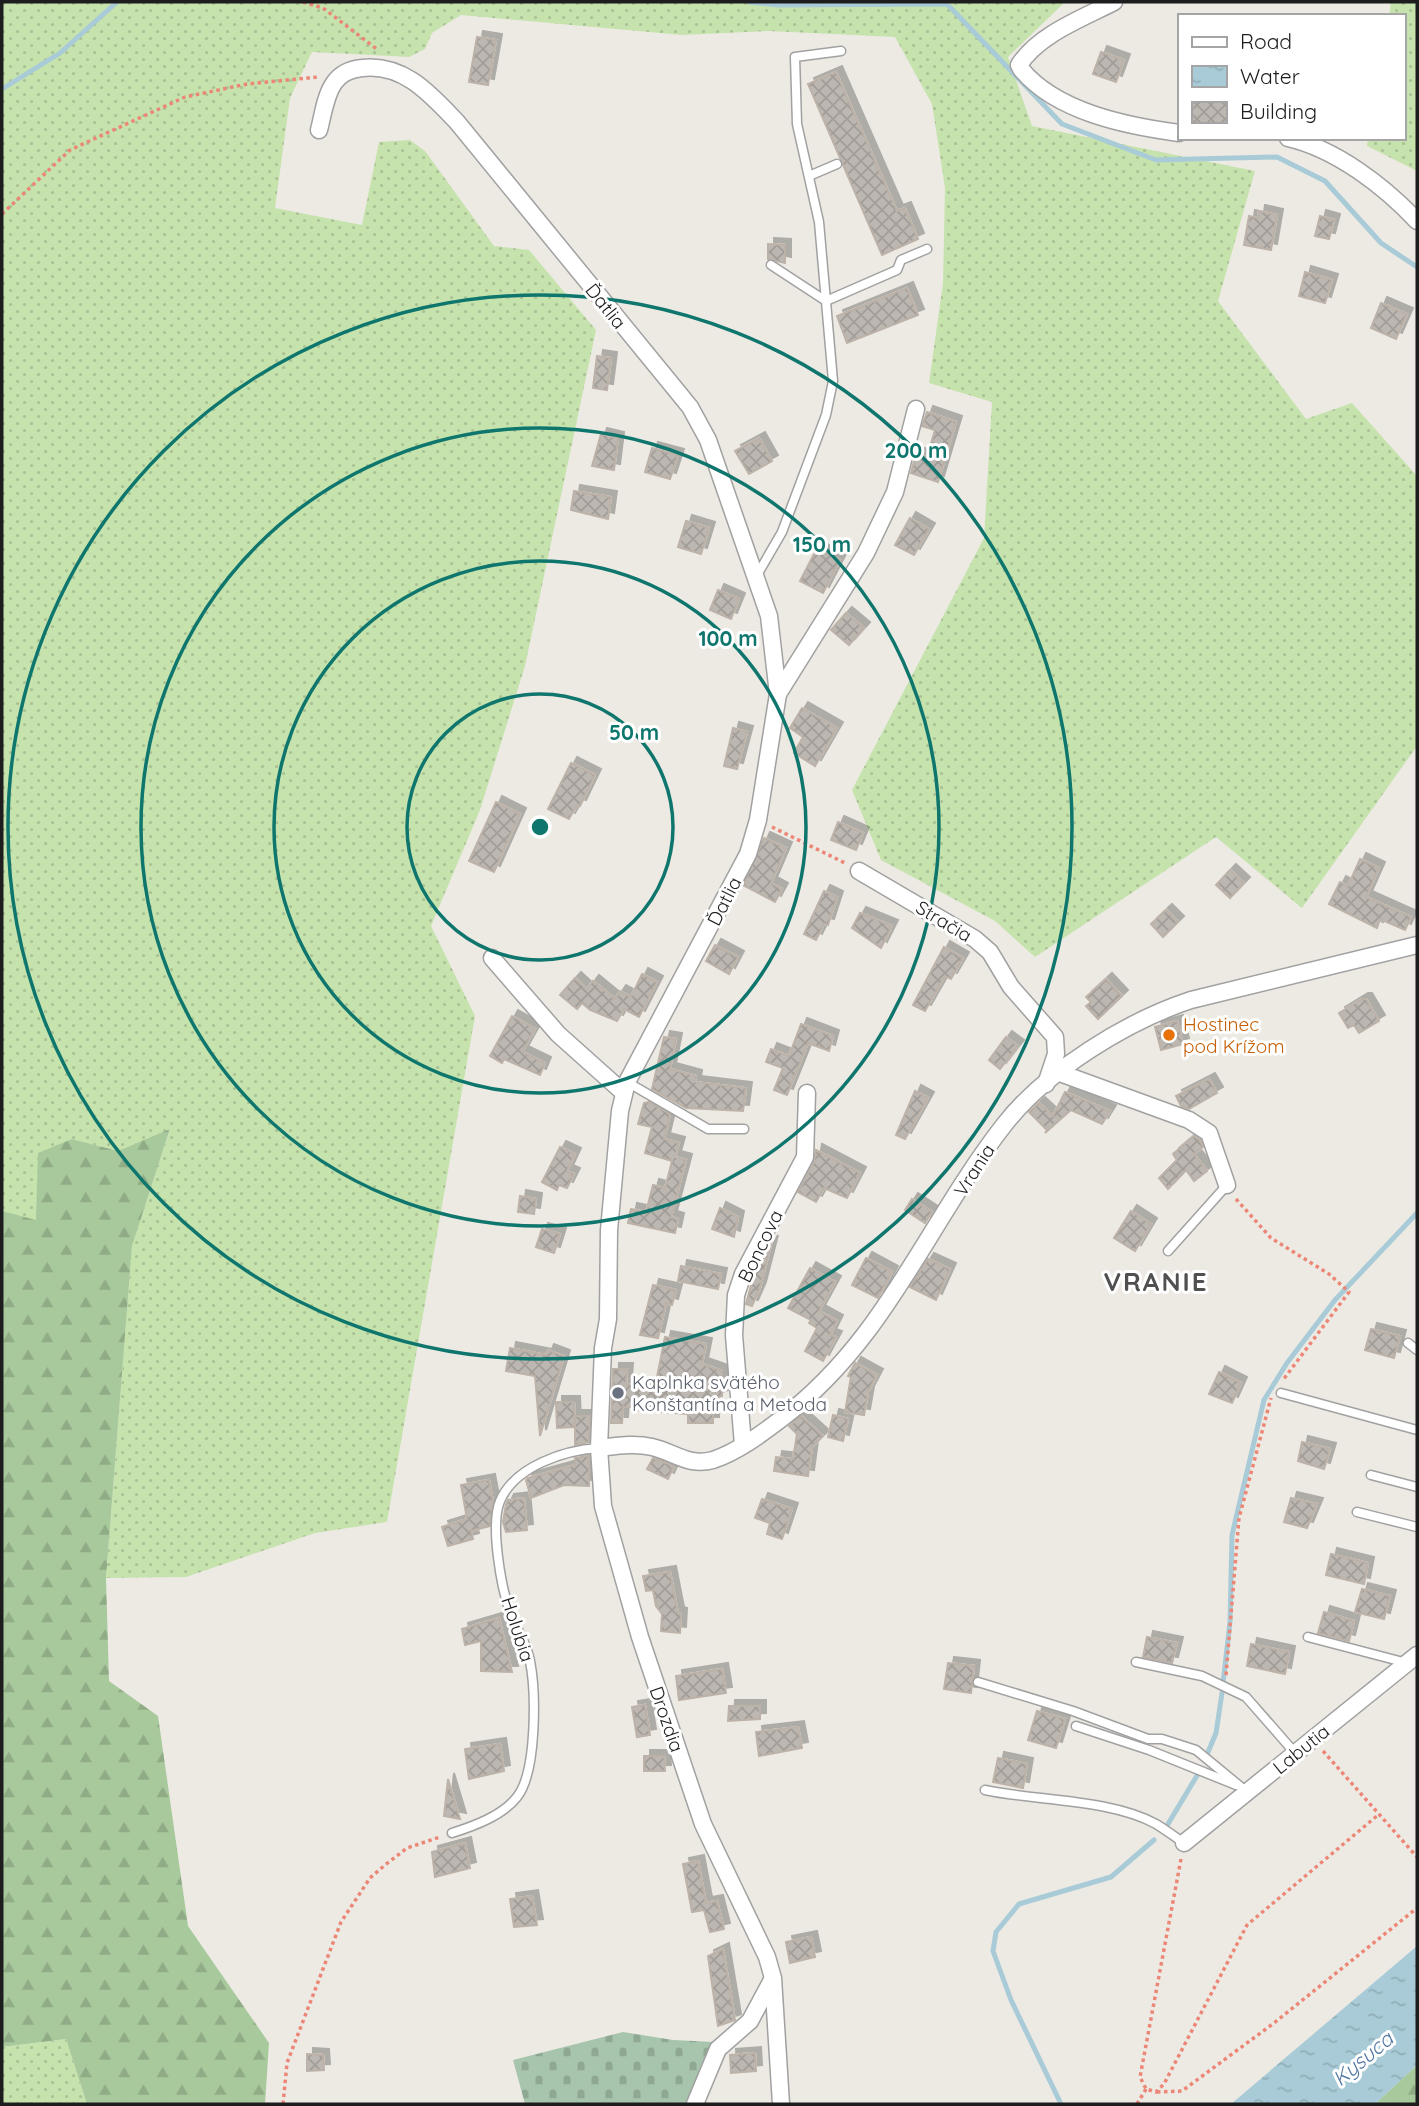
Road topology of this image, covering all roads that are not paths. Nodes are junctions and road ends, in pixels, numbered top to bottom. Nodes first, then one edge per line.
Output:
1 (1114, 2) edge
2 (841, 51) dead end
3 (319, 130) dead end
4 (1178, 133) edge
5 (1294, 140) edge
6 (837, 164) dead end
7 (808, 176) junction
8 (1416, 218) edge
9 (927, 249) dead end
10 (771, 265) dead end
11 (826, 301) junction
12 (916, 409) dead end
13 (756, 577) junction
14 (778, 694) junction
15 (859, 871) road end
16 (1417, 945) edge
17 (492, 958) dead end
18 (1060, 1073) junction
19 (1046, 1084) junction
20 (625, 1088) junction
21 (807, 1093) dead end
22 (744, 1129) dead end
23 (1227, 1185) joint
24 (1168, 1251) dead end
25 (1408, 1343) dead end
26 (1417, 1350) edge
27 (1278, 1391) road end
28 (1417, 1430) edge
29 (743, 1445) junction
30 (599, 1448) junction
31 (1371, 1475) dead end
32 (1417, 1487) edge
33 (1357, 1512) dead end
34 (1417, 1527) edge
35 (1308, 1637) dead end
36 (1412, 1659) edge
37 (1136, 1662) dead end
38 (978, 1682) dead end
39 (1076, 1726) dead end
40 (1295, 1753) junction
41 (985, 1790) dead end
42 (1247, 1792) junction
43 (452, 1833) road end
44 (1184, 1843) joint
45 (773, 1978) junction
46 (695, 2104) edge
47 (781, 2104) edge

1 - 4 street
2 - 7 lane
3 - 13 street, Ďatlia
5 - 8 street
6 - 7 lane
7 - 11 lane
9 - 11 lane
10 - 11 lane
11 - 13 lane
12 - 14 street, Ďatlia
13 - 14 street, Ďatlia
14 - 20 street, Ďatlia
15 - 19 street, Stračia
16 - 18 street, Vrania
17 - 20 street
18 - 19 street, Vrania
18 - 23 street
19 - 29 street, Vrania
20 - 22 lane
20 - 30 street, Ďatlia
21 - 29 street, Boncova
23 - 24 lane
25 - 26 lane
27 - 28 lane
29 - 30 street, Vrania
30 - 43 lane, Holubia
30 - 45 street, Drozdia
31 - 32 lane
33 - 34 lane
35 - 36 lane
36 - 40 street, Labutia
37 - 40 lane
38 - 42 lane
39 - 42 lane
40 - 42 street, Labutia
41 - 44 lane
42 - 44 street, Labutia
45 - 46 street
45 - 47 street, Drozdia

